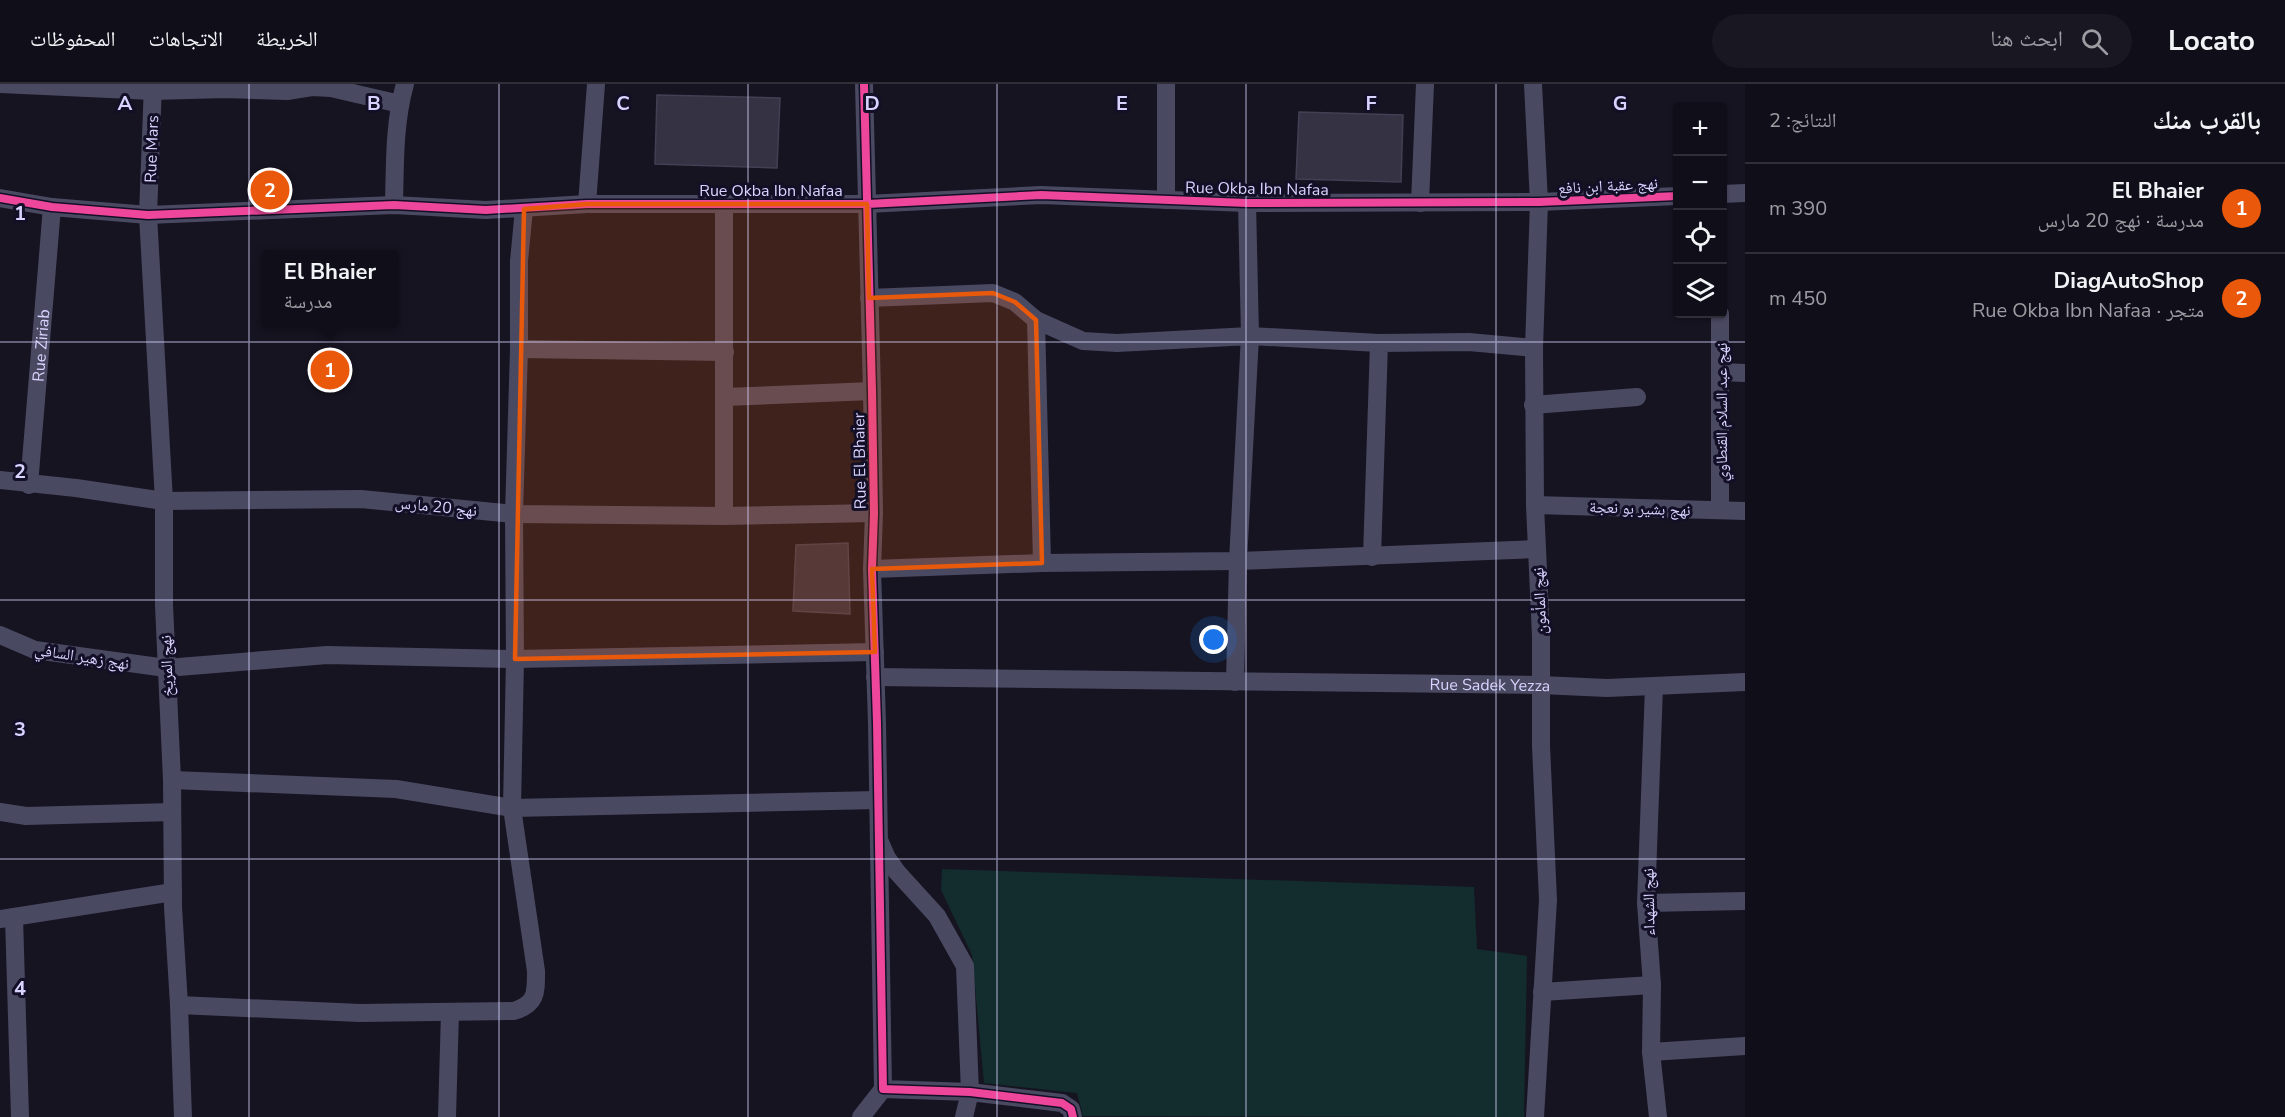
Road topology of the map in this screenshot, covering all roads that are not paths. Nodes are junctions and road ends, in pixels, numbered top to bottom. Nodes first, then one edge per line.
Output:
1 (0, 84) edge
2 (405, 84) edge
3 (596, 84) edge
4 (864, 84) edge
5 (1167, 84) edge
6 (1425, 84) edge
7 (1533, 84) edge
8 (153, 87) edge
9 (399, 104) junction
10 (1745, 193) edge
11 (1727, 194) edge
12 (1673, 195) edge
13 (0, 198) edge
14 (1166, 200) junction
15 (1539, 202) junction
16 (724, 203) junction
17 (1247, 203) junction
18 (1420, 203) junction
19 (587, 204) junction
20 (867, 204) junction
21 (394, 205) junction
22 (52, 207) junction
23 (524, 209) junction
24 (148, 215) junction
25 (869, 298) junction
26 (1720, 318) edge
27 (1036, 320) junction
28 (1250, 336) junction
29 (1379, 343) junction
30 (1534, 348) junction
31 (519, 349) junction
32 (725, 352) junction
33 (1721, 372) junction
34 (1745, 373) edge
35 (872, 391) junction
36 (725, 397) junction
37 (1637, 397) dead end
38 (1533, 405) junction
39 (0, 480) edge
40 (29, 485) junction
41 (164, 501) junction
42 (1535, 505) junction
43 (1720, 510) junction
44 (1745, 511) edge
45 (874, 513) junction
46 (514, 514) junction
47 (724, 516) junction
48 (1537, 549) junction
49 (1372, 557) junction
50 (1238, 561) junction
51 (1042, 563) junction
52 (872, 569) junction
53 (0, 635) edge
54 (875, 652) junction
55 (515, 659) junction
56 (166, 668) junction
57 (875, 677) junction
58 (1235, 682) junction
59 (1745, 682) edge
60 (1541, 685) junction
61 (1654, 687) junction
62 (172, 780) junction
63 (878, 800) junction
64 (512, 808) junction
65 (0, 812) edge
66 (172, 812) junction
67 (878, 838) junction
68 (173, 892) junction
69 (1745, 901) edge
70 (1646, 903) junction
71 (7, 918) edge
72 (1652, 985) junction
73 (1542, 992) junction
74 (179, 1005) junction
75 (450, 1012) junction
76 (1745, 1046) edge
77 (1651, 1053) junction
78 (883, 1089) junction
79 (970, 1092) junction
80 (20, 1117) edge
81 (183, 1117) edge
82 (447, 1117) edge
83 (861, 1117) edge
84 (964, 1117) edge
85 (1073, 1117) edge
86 (1535, 1117) edge
87 (1658, 1117) edge

1 - 8 street
2 - 9 street
3 - 19 street
4 - 20 street, Rue El Bhaier
5 - 14 street
6 - 18 street
7 - 15 street, نهج المأمون
8 - 9 street
8 - 24 street, Rue Mars
9 - 21 street
10 - 11 street
12 - 15 street, نهج عقبة ابن نافع
13 - 22 street, Rue Okba Ibn Nafaa
14 - 17 street, Rue Okba Ibn Nafaa
14 - 20 street, Rue Okba Ibn Nafaa
15 - 18 street, Rue Okba Ibn Nafaa
15 - 30 street, نهج المأمون
16 - 19 street, Rue Okba Ibn Nafaa
16 - 20 street, Rue Okba Ibn Nafaa
16 - 32 street
17 - 18 street, Rue Okba Ibn Nafaa
17 - 28 street
19 - 23 street, Rue Okba Ibn Nafaa
20 - 25 street, Rue El Bhaier
21 - 23 street, Rue Okba Ibn Nafaa
21 - 24 street, Rue Okba Ibn Nafaa
22 - 24 street, Rue Okba Ibn Nafaa
22 - 40 street, Rue Ziriab
23 - 31 street
24 - 41 street, نهج المريخ
25 - 27 street
25 - 35 street, Rue El Bhaier
26 - 33 street, نهج عبد السلام القنطاوي
27 - 28 street
27 - 51 street
28 - 29 street
28 - 50 street
29 - 30 street
29 - 49 street
30 - 38 street, نهج المأمون
31 - 32 street
31 - 46 street
32 - 36 street
33 - 34 street
33 - 43 street, نهج عبد السلام القنطاوي
35 - 36 street
35 - 45 street, Rue El Bhaier
36 - 47 street
37 - 38 street
38 - 42 street, نهج المأمون
39 - 40 street, نهج 20 مارس
40 - 41 street, نهج 20 مارس
41 - 46 street, نهج 20 مارس
41 - 56 street, نهج المريخ
42 - 43 street, نهج بشير بو نعجة
42 - 48 street, نهج المأمون
43 - 44 street, نهج بشير بو نعجة
45 - 47 street, نهج 20 مارس
45 - 52 street, Rue El Bhaier
46 - 47 street, نهج 20 مارس
46 - 55 street
48 - 49 street
48 - 60 street, نهج المأمون
49 - 50 street
50 - 51 street
50 - 58 street
51 - 52 street
52 - 54 street, Rue El Bhaier
53 - 56 street, نهج زهير السافي
54 - 55 street, نهج زهير السافي
54 - 57 street, Rue El Bhaier
55 - 56 street, نهج زهير السافي
55 - 64 street
56 - 62 street, نهج المريخ
57 - 58 street, Rue Sadek Yezza
57 - 63 street, Rue El Bhaier
58 - 60 street, Rue Sadek Yezza
59 - 61 street, Rue Sadek Yezza
60 - 61 street, Rue Sadek Yezza
60 - 73 street, نهج المأمون
61 - 70 street, نهج الشهداء
62 - 64 street
62 - 66 street, نهج المريخ
63 - 64 street
63 - 67 street, Rue El Bhaier
64 - 75 street
65 - 66 street
66 - 68 street, نهج المريخ
67 - 78 street, Rue El Bhaier
67 - 79 street
68 - 71 street
68 - 74 street, نهج المريخ
69 - 70 street
70 - 72 street, نهج الشهداء
71 - 80 street
72 - 73 street
72 - 77 street, نهج الشهداء
73 - 86 street, نهج المأمون
74 - 75 street
74 - 81 street, نهج المريخ
75 - 82 street
76 - 77 street
77 - 87 street, نهج الشهداء
78 - 79 street
78 - 83 street
79 - 84 street
79 - 85 street

